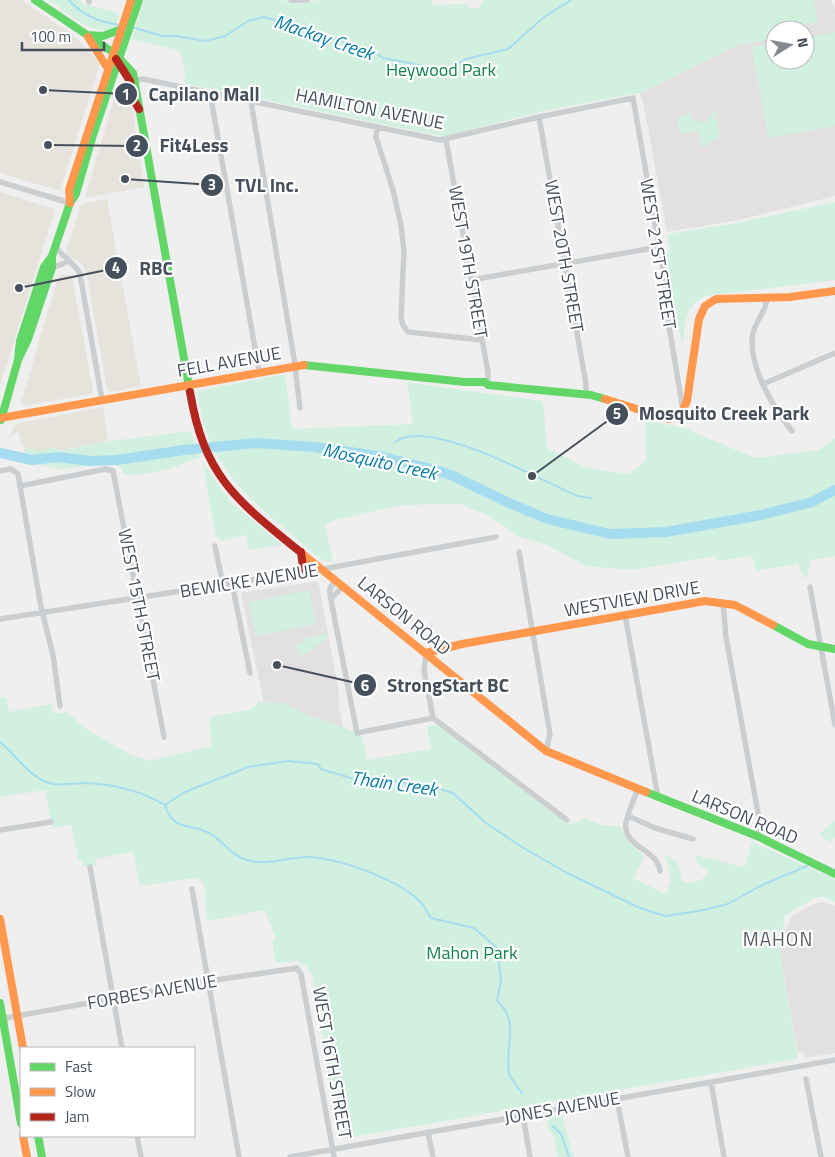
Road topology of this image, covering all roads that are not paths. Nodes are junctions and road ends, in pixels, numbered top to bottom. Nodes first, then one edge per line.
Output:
1 (35, 0) edge
2 (131, 0) edge
3 (139, 0) edge
4 (291, 0) edge
5 (307, 0) edge
6 (129, 19) junction
7 (126, 30) junction
8 (86, 34) junction
9 (117, 58) junction
10 (108, 69) junction
11 (133, 80) junction
12 (210, 93) junction
13 (633, 98) joint
14 (250, 102) junction
15 (539, 117) junction
16 (377, 128) junction
17 (446, 140) junction
18 (0, 182) edge
19 (70, 203) junction
20 (55, 246) junction
21 (659, 247) junction
22 (52, 256) junction
23 (67, 262) junction
24 (565, 263) junction
25 (52, 268) junction
26 (472, 280) junction
27 (835, 291) edge
28 (767, 298) junction
29 (482, 340) junction
30 (835, 353) edge
31 (18, 360) junction
32 (294, 366) junction
33 (259, 371) junction
34 (188, 384) junction
35 (763, 384) junction
36 (488, 385) junction
37 (586, 396) junction
38 (102, 400) junction
39 (300, 408) dead end
40 (683, 410) junction
41 (1, 419) edge
42 (792, 431) dead end
43 (0, 471) edge
44 (20, 486) junction
45 (496, 537) dead end
46 (215, 546) dead end
47 (301, 552) junction
48 (519, 552) dead end
49 (323, 569) junction
50 (296, 573) junction
51 (336, 580) junction
52 (232, 583) junction
53 (223, 585) junction
54 (343, 586) junction
55 (810, 587) dead end
56 (138, 598) junction
57 (332, 598) junction
58 (723, 602) junction
59 (43, 613) junction
60 (625, 615) junction
61 (0, 619) edge
62 (532, 632) junction
63 (835, 648) edge
64 (821, 649) junction
65 (426, 653) junction
66 (250, 673) dead end
67 (60, 706) dead end
68 (432, 718) junction
69 (835, 725) edge
70 (164, 738) dead end
71 (546, 751) junction
72 (638, 789) junction
73 (658, 797) junction
74 (628, 816) junction
75 (567, 820) dead end
76 (51, 822) dead end
77 (0, 830) edge
78 (757, 836) junction
79 (693, 839) dead end
80 (90, 868) dead end
81 (660, 871) dead end
82 (835, 874) edge
83 (192, 889) dead end
84 (0, 919) edge
85 (300, 974) joint
86 (208, 982) junction
87 (113, 999) junction
88 (0, 1003) edge
89 (17, 1016) junction
90 (1, 1019) edge
91 (23, 1047) edge
92 (122, 1047) edge
93 (835, 1060) edge
94 (806, 1079) dead end
95 (711, 1082) junction
96 (617, 1099) junction
97 (523, 1115) junction
98 (20, 1118) edge
99 (428, 1132) junction
100 (24, 1137) edge
101 (38, 1137) edge
102 (138, 1137) edge
103 (333, 1149) junction
104 (27, 1157) edge
105 (42, 1157) edge
106 (141, 1157) edge
107 (239, 1157) edge
108 (290, 1157) edge
109 (334, 1157) edge
110 (433, 1157) edge
111 (530, 1157) edge
112 (628, 1157) edge
113 (724, 1157) edge
114 (821, 1157) edge

1 - 8 main road
2 - 6 main road
3 - 6 main road
4 - 5 street
6 - 7 main road
7 - 8 main road
7 - 9 main road
8 - 9 main road
8 - 10 main road
9 - 10 main road
9 - 11 main road
9 - 19 main road
10 - 19 main road
11 - 12 street, HAMILTON AVENUE
11 - 34 main road
12 - 14 street, HAMILTON AVENUE
12 - 33 street
13 - 15 street, HAMILTON AVENUE
13 - 21 street, WEST 21ST STREET
14 - 16 street, HAMILTON AVENUE
14 - 32 street
15 - 17 street, HAMILTON AVENUE
15 - 24 street, WEST 20TH STREET
16 - 17 street, HAMILTON AVENUE
16 - 29 street
17 - 26 street, WEST 19TH STREET
18 - 19 street
19 - 20 main road
20 - 22 main road
20 - 23 street
21 - 24 street
21 - 40 street, WEST 21ST STREET
22 - 25 main road
22 - 31 main road
23 - 25 street
23 - 38 street
24 - 26 street
24 - 37 street, WEST 20TH STREET
25 - 31 main road
26 - 29 street, WEST 19TH STREET
27 - 28 main road
28 - 35 street
28 - 40 main road
29 - 36 street, WEST 19TH STREET
30 - 35 street
31 - 41 main road
32 - 33 main road, FELL AVENUE
32 - 36 main road, FELL AVENUE
32 - 39 street
33 - 34 main road, FELL AVENUE
34 - 38 main road, FELL AVENUE
34 - 47 main road, LARSON ROAD
35 - 42 street
36 - 37 main road, FELL AVENUE
37 - 40 main road, FELL AVENUE
38 - 41 main road, FELL AVENUE
43 - 44 street
44 - 56 street, WEST 15TH STREET
44 - 59 street
45 - 49 street, BEWICKE AVENUE
46 - 53 street
47 - 49 main road, LARSON ROAD
47 - 50 main road
48 - 62 street
49 - 50 street, BEWICKE AVENUE
49 - 51 main road, LARSON ROAD
50 - 52 street, BEWICKE AVENUE
51 - 54 main road, LARSON ROAD
51 - 57 street
52 - 53 street, BEWICKE AVENUE
52 - 66 street
53 - 56 street, BEWICKE AVENUE
54 - 57 street
54 - 65 main road, LARSON ROAD
55 - 64 street
56 - 59 street, BEWICKE AVENUE
56 - 70 street, WEST 15TH STREET
57 - 68 street
58 - 60 main road, WESTVIEW DRIVE
58 - 64 main road, WESTVIEW DRIVE
58 - 78 street
59 - 61 street, BEWICKE AVENUE
59 - 67 street
60 - 62 main road, WESTVIEW DRIVE
60 - 73 street
62 - 65 main road, WESTVIEW DRIVE
62 - 71 street
63 - 64 main road, WESTVIEW DRIVE
64 - 69 street
65 - 68 street
65 - 71 main road, LARSON ROAD
68 - 75 street
71 - 72 main road, LARSON ROAD
72 - 73 main road, LARSON ROAD
72 - 74 street
73 - 78 main road, LARSON ROAD
74 - 79 street
74 - 81 street
76 - 77 street
78 - 82 main road, LARSON ROAD
80 - 87 street
83 - 86 street
84 - 89 main road
85 - 86 street, FORBES AVENUE
85 - 103 street, WEST 16TH STREET
86 - 87 street, FORBES AVENUE
86 - 107 street
87 - 89 street, FORBES AVENUE
87 - 92 street
88 - 90 main road
89 - 90 street, FORBES AVENUE
89 - 91 main road
90 - 98 main road
93 - 95 street, JONES AVENUE
94 - 114 street
95 - 96 street, JONES AVENUE
95 - 113 street
96 - 97 street, JONES AVENUE
96 - 112 street
97 - 99 street, JONES AVENUE
97 - 111 street
99 - 103 street, JONES AVENUE
99 - 110 street
100 - 104 main road
101 - 105 main road
102 - 106 street
103 - 108 street, JONES AVENUE
103 - 109 street, WEST 16TH STREET

